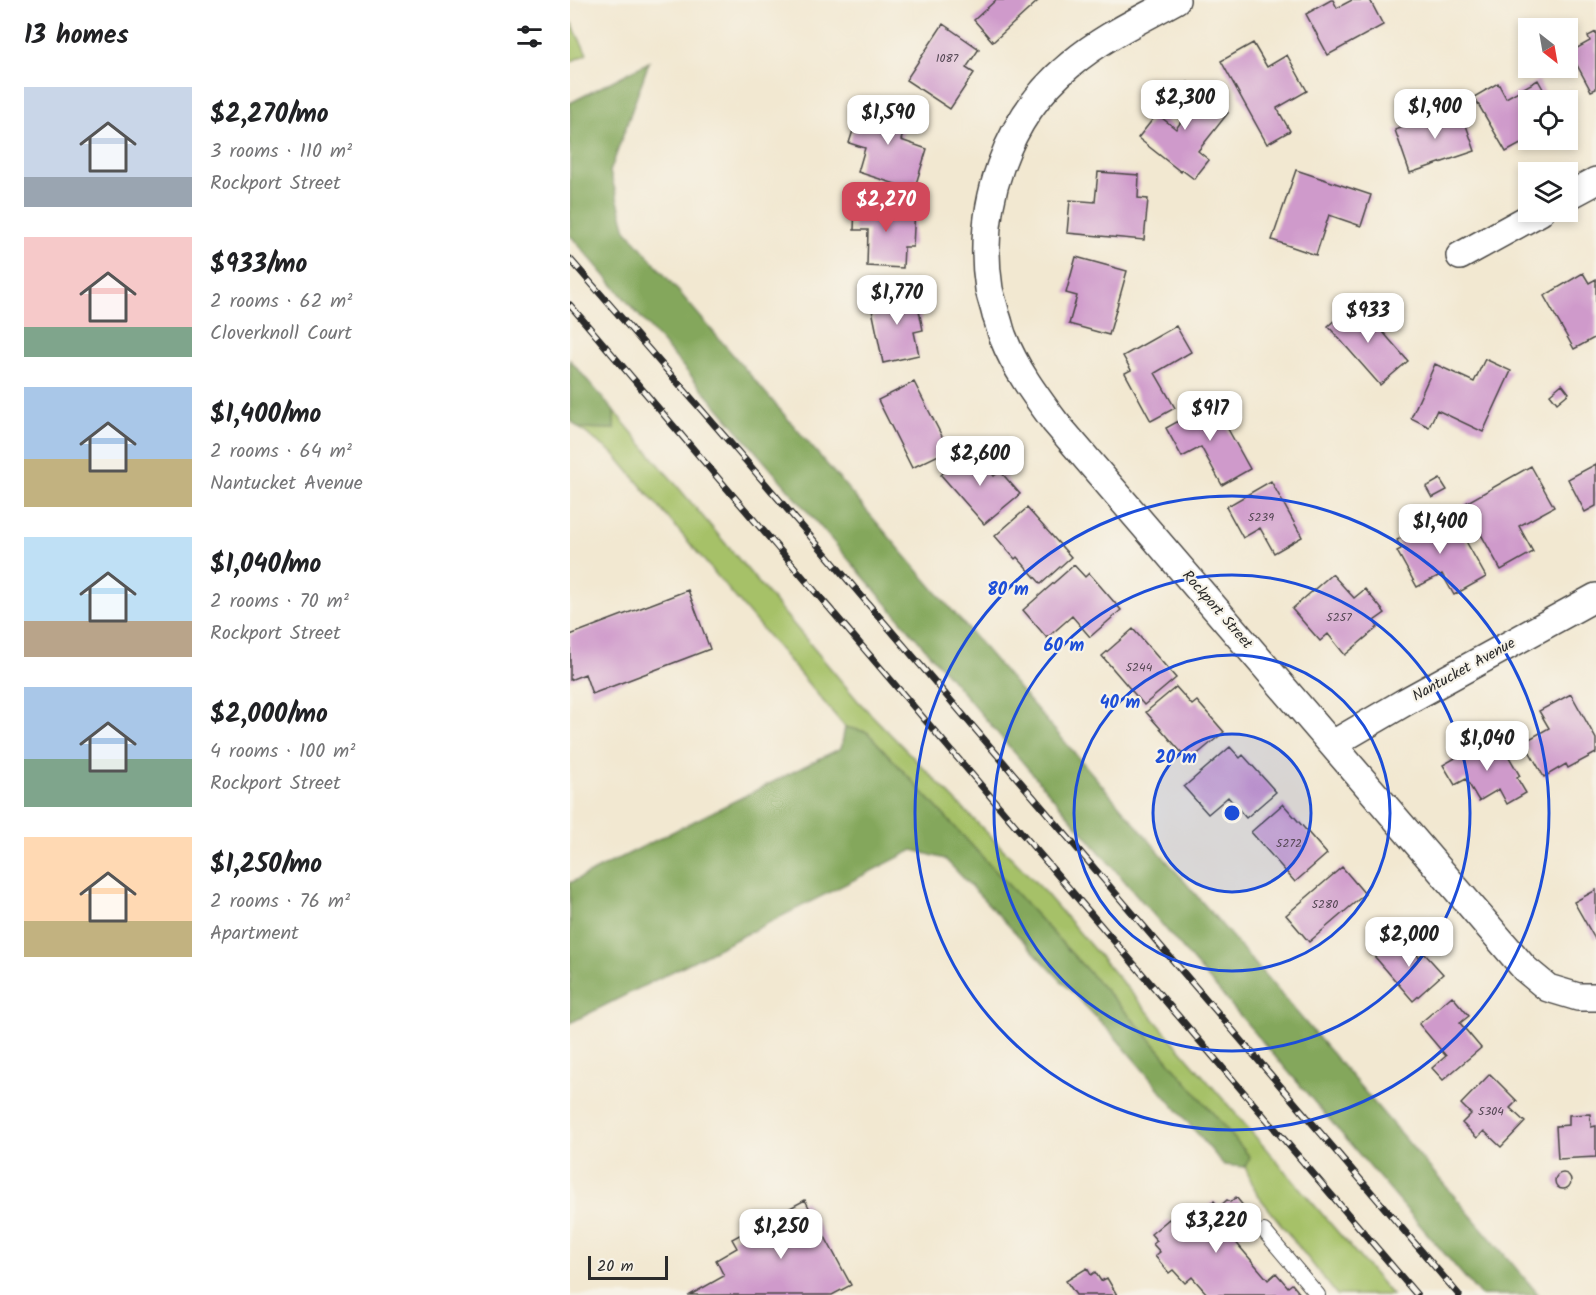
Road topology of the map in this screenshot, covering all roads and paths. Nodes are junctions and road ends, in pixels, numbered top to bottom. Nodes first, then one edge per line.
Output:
1 (1176, 0) edge
2 (1596, 181) edge
3 (1578, 191) edge
4 (1522, 222) edge
5 (1460, 256) dead end
6 (1596, 597) edge
7 (1333, 744) junction
8 (1587, 997) edge
9 (1264, 1231) dead end
10 (1318, 1295) edge

1 - 7 street, Rockport Street
2 - 3 street
4 - 5 street
6 - 7 street, Nantucket Avenue
7 - 8 street, Rockport Street
9 - 10 lane

